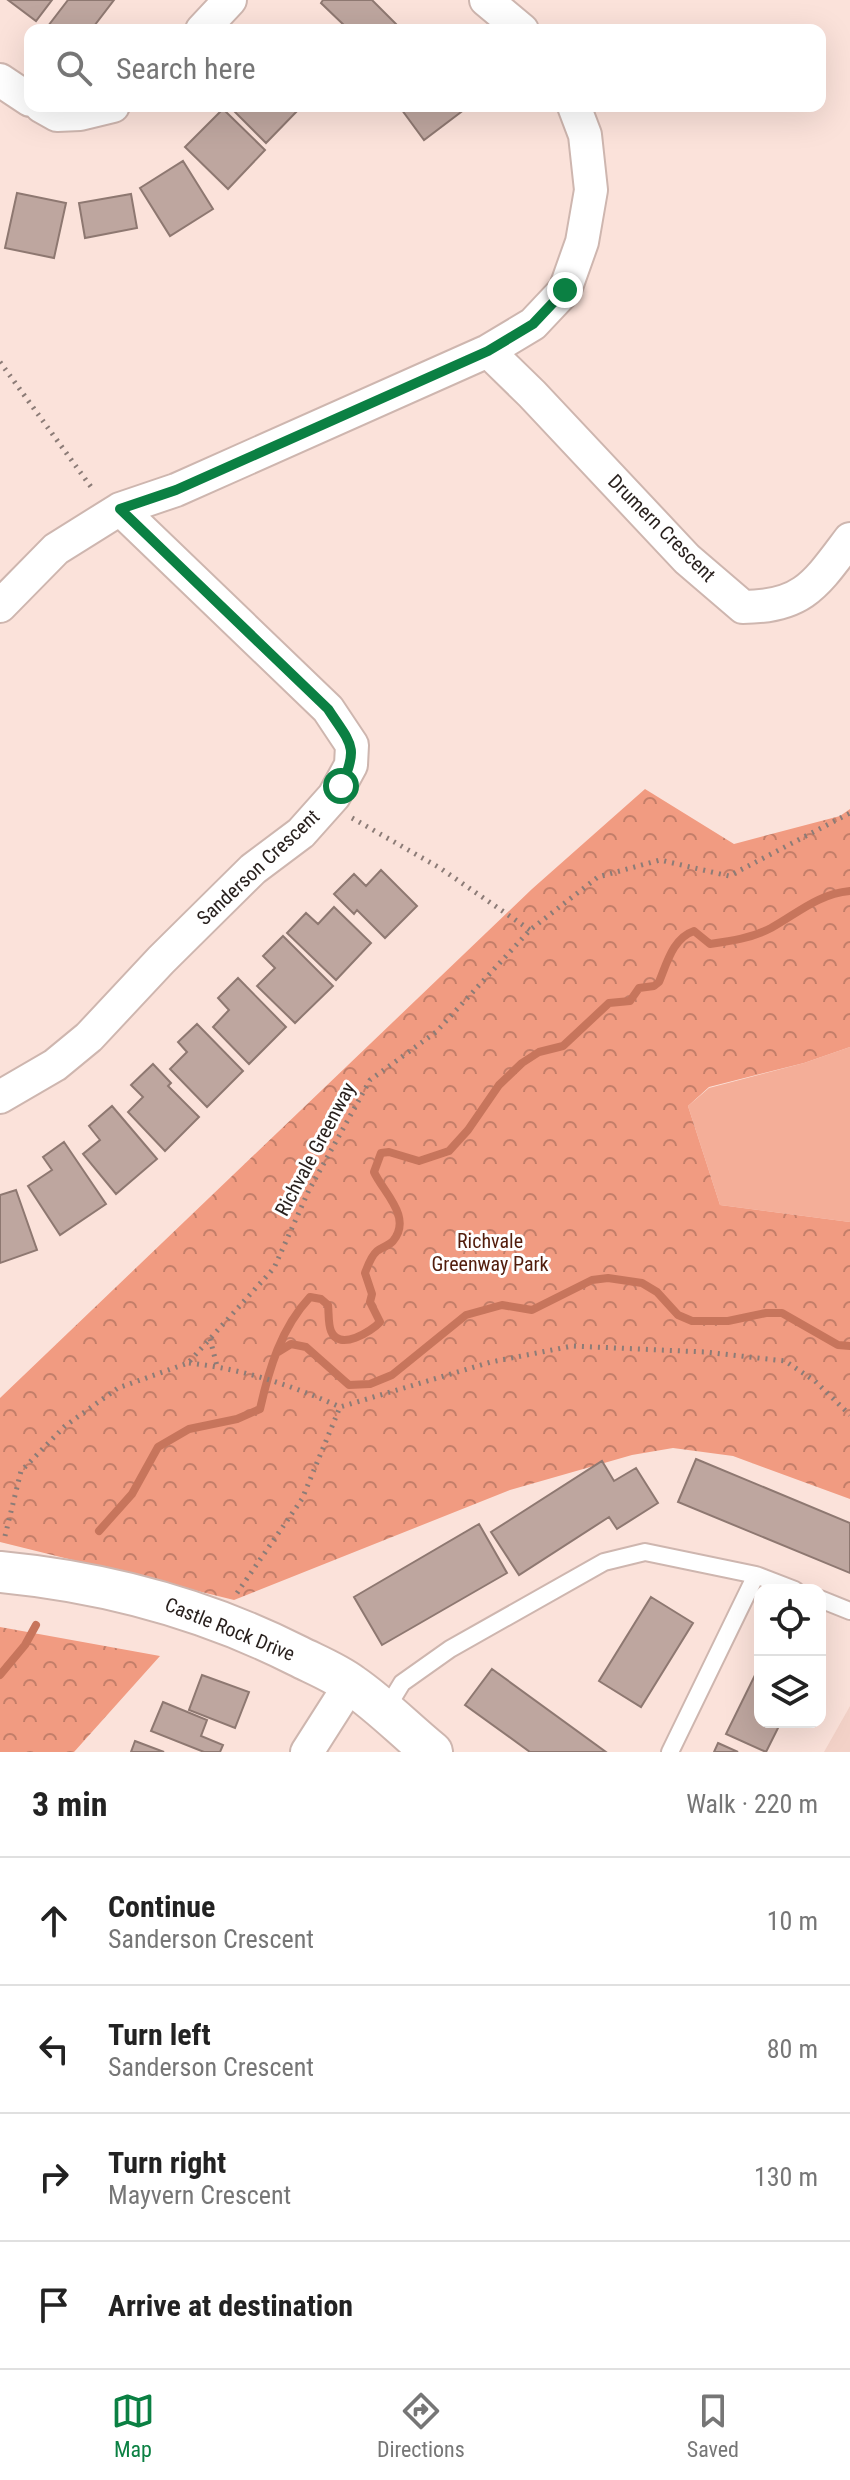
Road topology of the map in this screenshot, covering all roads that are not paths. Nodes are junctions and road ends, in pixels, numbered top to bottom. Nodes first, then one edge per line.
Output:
1 (230, 0) edge
2 (486, 0) edge
3 (208, 24) edge
4 (515, 24) edge
5 (0, 80) edge
6 (24, 96) edge
7 (52, 112) edge
8 (88, 112) edge
9 (576, 112) edge
10 (488, 351) junction
11 (107, 500) junction
12 (850, 539) edge
13 (0, 606) edge
14 (0, 1097) edge
15 (2, 1554) edge
16 (756, 1575) junction
17 (779, 1584) edge
18 (826, 1601) edge
19 (850, 1611) edge
20 (351, 1683) junction
21 (385, 1711) junction
22 (307, 1752) edge
23 (432, 1752) edge
24 (670, 1752) edge

1 - 3 street
2 - 4 street
5 - 6 street
7 - 8 street
9 - 10 street
10 - 11 street
10 - 12 street, Drumern Crescent
11 - 13 street
11 - 14 street, Sanderson Crescent
15 - 20 street, Castle Rock Drive
16 - 17 lane
16 - 21 lane
16 - 24 lane
18 - 19 lane
20 - 21 street, Castle Rock Drive
20 - 22 street
21 - 23 street, Castle Rock Drive

